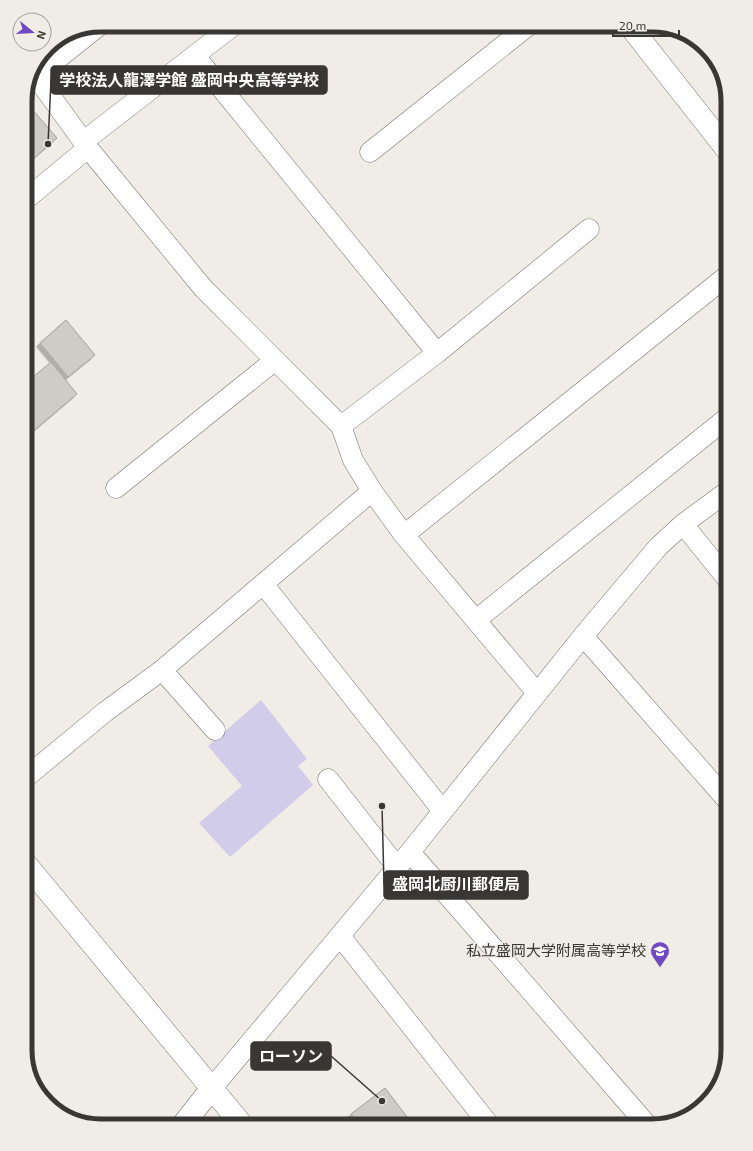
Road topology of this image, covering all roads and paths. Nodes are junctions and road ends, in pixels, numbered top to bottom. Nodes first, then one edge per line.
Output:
1 (225, 32) edge
2 (520, 32) edge
3 (634, 32) edge
4 (89, 34) edge
5 (195, 56) junction
6 (37, 74) edge
7 (36, 77) edge
8 (721, 142) edge
9 (86, 144) junction
10 (370, 152) dead end
11 (32, 194) edge
12 (589, 229) dead end
13 (721, 281) edge
14 (437, 353) junction
15 (274, 361) junction
16 (721, 423) edge
17 (340, 426) junction
18 (116, 488) dead end
19 (372, 491) junction
20 (721, 496) edge
21 (683, 524) junction
22 (404, 535) junction
23 (721, 571) edge
24 (264, 585) junction
25 (476, 620) junction
26 (583, 636) junction
27 (162, 670) junction
28 (537, 693) junction
29 (215, 730) dead end
30 (32, 772) edge
31 (328, 779) dead end
32 (721, 793) edge
33 (442, 810) junction
34 (410, 852) junction
35 (397, 867) junction
36 (32, 871) edge
37 (340, 936) junction
38 (212, 1088) junction
39 (188, 1119) edge
40 (237, 1119) edge
41 (484, 1119) edge
42 (642, 1119) edge

1 - 5 street
2 - 10 street
3 - 8 street
4 - 6 street
5 - 9 street
5 - 14 street
7 - 9 street
9 - 11 street
9 - 15 street
12 - 14 street
13 - 22 street
14 - 17 street
15 - 17 street
15 - 18 street
16 - 25 street
17 - 19 street
19 - 22 street
19 - 24 street
20 - 21 street
21 - 23 street
21 - 26 street
22 - 25 street
24 - 27 street
24 - 33 street
25 - 28 street
26 - 28 street
26 - 32 street
27 - 29 street
27 - 30 street
28 - 33 street
31 - 35 street
33 - 34 street
34 - 35 street
34 - 42 street
35 - 37 street
36 - 38 street
37 - 38 street
37 - 41 street
38 - 39 street
38 - 40 street

